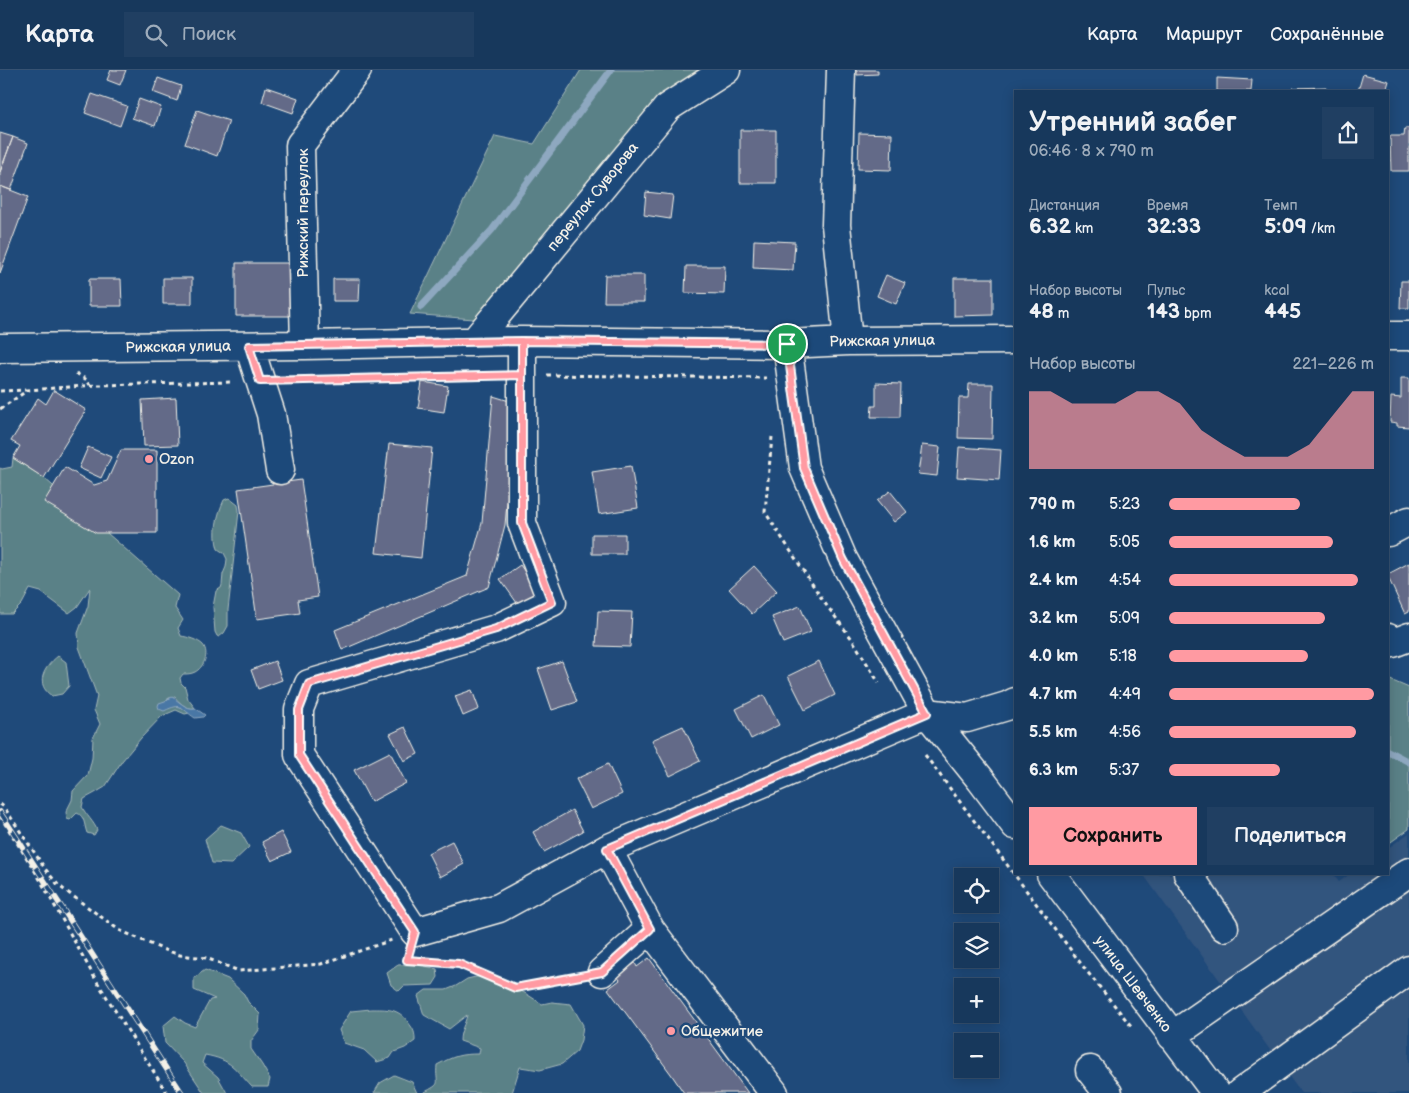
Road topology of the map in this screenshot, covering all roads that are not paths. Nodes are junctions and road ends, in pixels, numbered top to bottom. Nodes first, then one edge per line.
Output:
1 (357, 70) edge
2 (726, 70) edge
3 (841, 70) edge
4 (1389, 336) edge
5 (1409, 336) edge
6 (1014, 340) edge
7 (522, 341) junction
8 (848, 341) junction
9 (474, 342) junction
10 (787, 344) junction
11 (305, 345) junction
12 (249, 346) junction
13 (0, 348) edge
14 (280, 470) dead end
15 (1409, 521) edge
16 (1389, 531) edge
17 (1409, 637) edge
18 (1389, 639) edge
19 (1014, 702) edge
20 (927, 713) junction
21 (1014, 824) edge
22 (607, 849) junction
23 (1409, 872) edge
24 (1052, 875) edge
25 (1189, 875) edge
26 (1224, 927) dead end
27 (650, 929) junction
28 (1409, 970) edge
29 (602, 972) road end
30 (1172, 1036) junction
31 (1090, 1070) dead end
32 (774, 1093) edge
33 (1108, 1093) edge
34 (1216, 1093) edge
35 (1240, 1093) edge

1 - 11 street, Рижский переулок
2 - 9 street, переулок Суворова
3 - 8 street
4 - 5 street
6 - 8 street, Рижская улица
7 - 9 street, Рижская улица
7 - 10 street, Рижская улица
7 - 22 street
8 - 10 street, Рижская улица
9 - 11 street, Рижская улица
10 - 20 street
11 - 12 street, Рижская улица
12 - 13 street, Рижская улица
12 - 14 street
15 - 16 street
17 - 18 street
19 - 20 street
20 - 21 street
20 - 22 street
22 - 27 street
23 - 30 street
24 - 30 street, улица Шевченко
25 - 26 street
27 - 29 street
27 - 32 street
28 - 35 street
30 - 34 street, улица Шевченко
31 - 33 street

